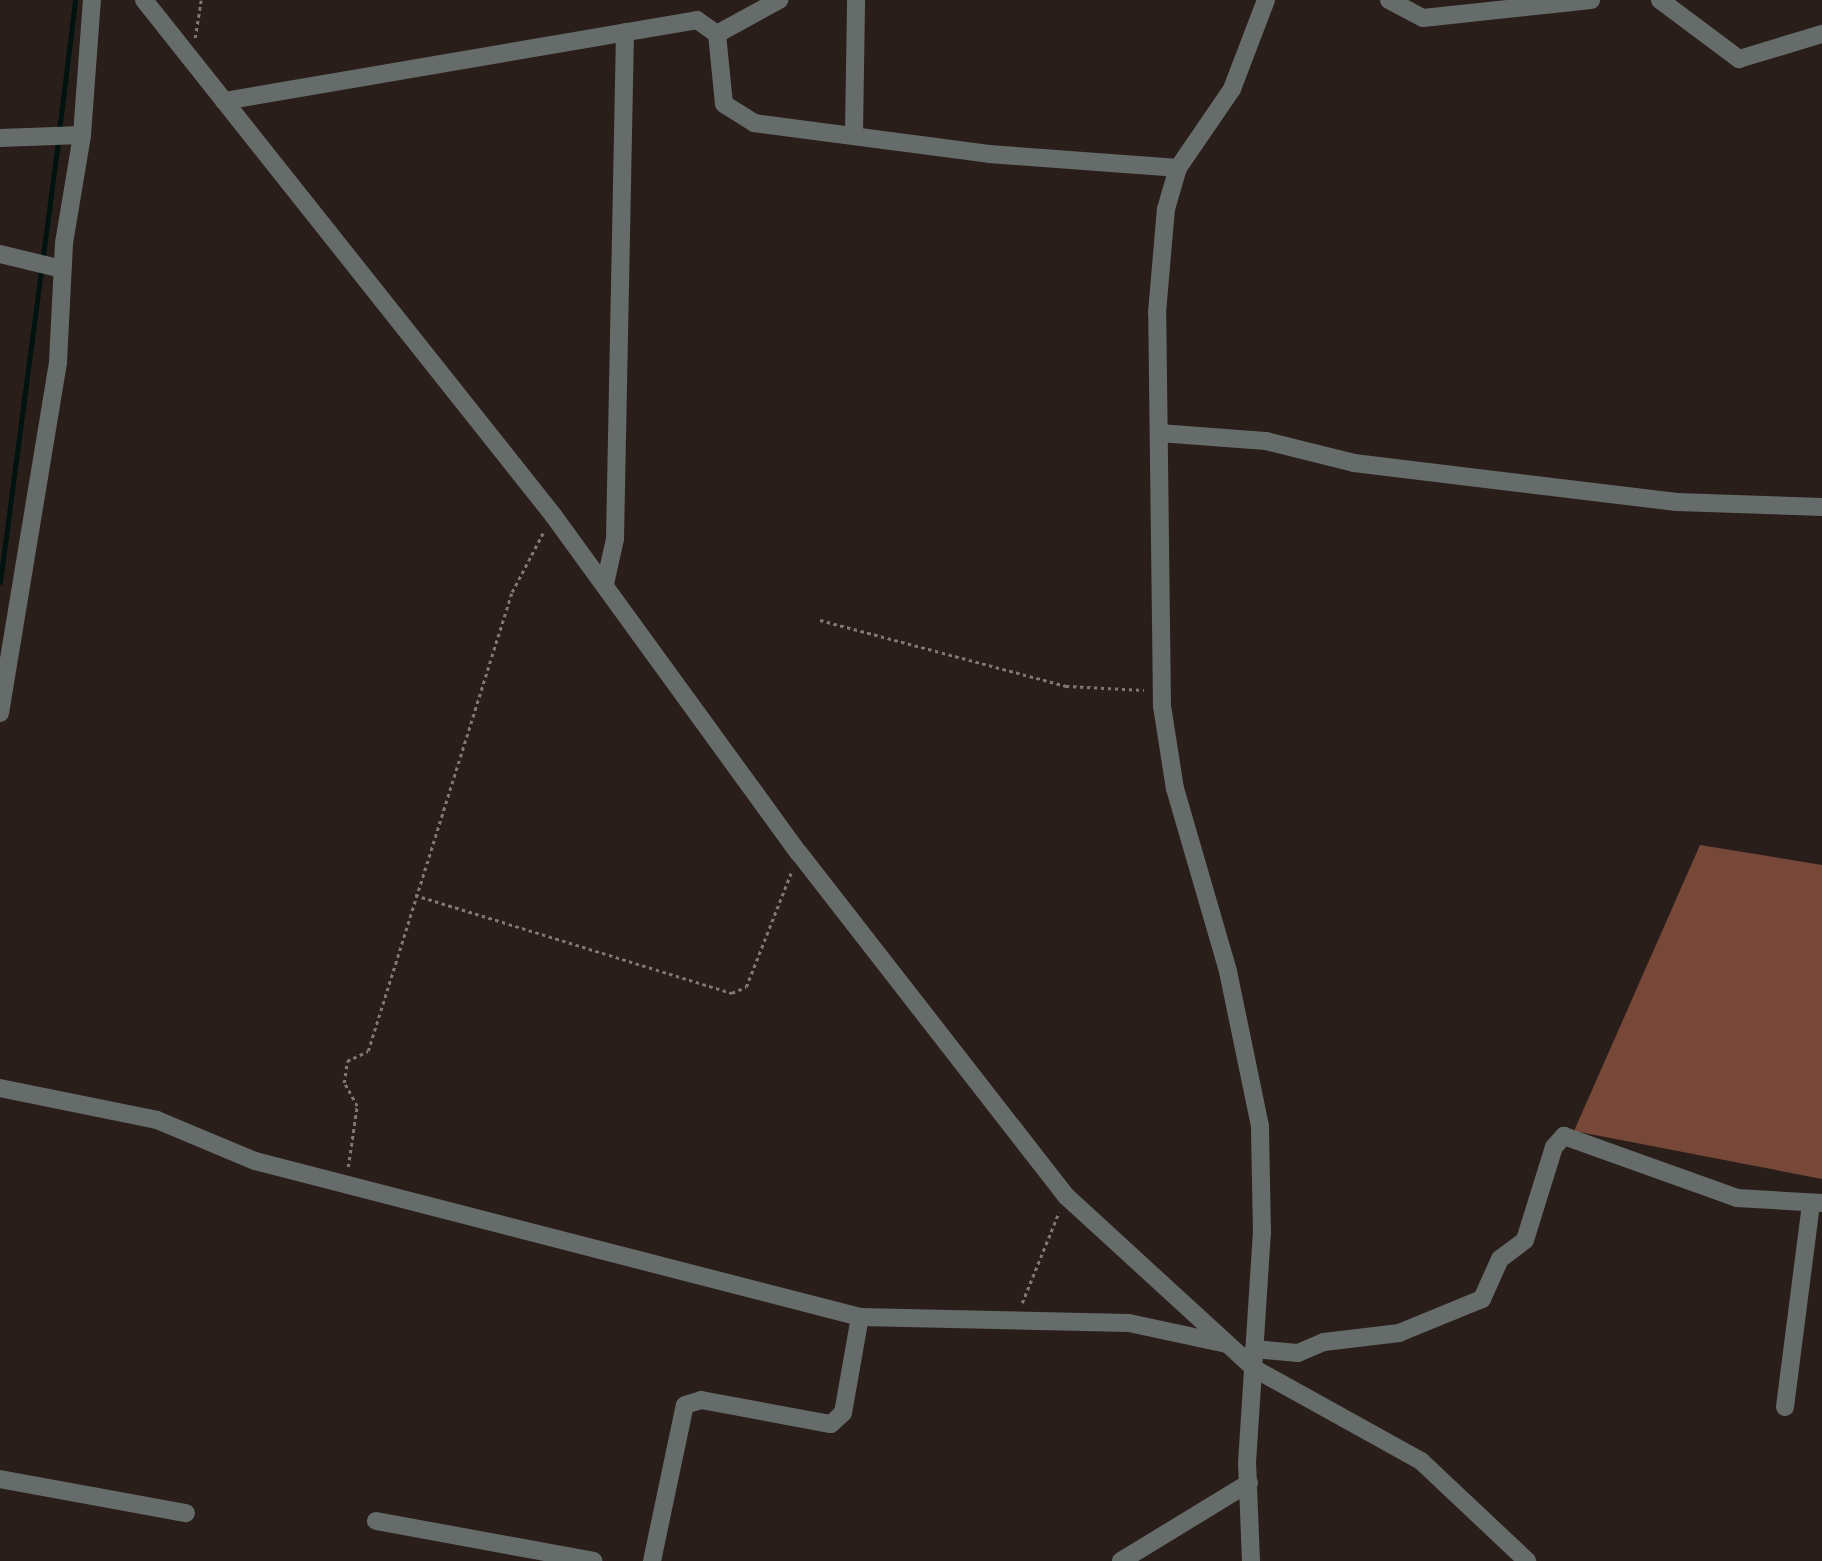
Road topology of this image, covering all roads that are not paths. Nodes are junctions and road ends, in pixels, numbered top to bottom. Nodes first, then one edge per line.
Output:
1 (92, 0) edge
2 (144, 0) edge
3 (779, 0) edge
4 (856, 0) edge
5 (1266, 0) edge
6 (1389, 0) edge
7 (1591, 0) edge
8 (1660, 0) edge
9 (1568, 1) edge
10 (625, 32) junction
11 (717, 34) junction
12 (1822, 34) edge
13 (224, 101) junction
14 (854, 132) junction
15 (67, 135) junction
16 (0, 138) edge
17 (1178, 168) junction
18 (0, 254) edge
19 (50, 267) junction
20 (1159, 433) junction
21 (1822, 507) edge
22 (605, 584) junction
23 (0, 713) edge
24 (0, 1088) edge
25 (1816, 1203) edge
26 (860, 1317) junction
27 (1227, 1344) junction
28 (1254, 1349) junction
29 (1255, 1369) junction
30 (1785, 1407) dead end
31 (0, 1479) edge
32 (1249, 1483) junction
33 (186, 1513) dead end
34 (376, 1521) dead end
35 (593, 1561) edge
36 (652, 1561) edge
37 (1121, 1561) edge
38 (1251, 1561) edge
39 (1527, 1561) edge

1 - 15 street
2 - 13 street
3 - 11 street
4 - 14 street
5 - 17 street
6 - 9 street
7 - 9 street
8 - 12 street
10 - 11 street
10 - 13 street
10 - 22 street
11 - 14 street
13 - 22 street
14 - 17 street
15 - 16 street
15 - 19 street
17 - 20 street
18 - 19 street
19 - 23 street
20 - 21 street
20 - 28 street
22 - 27 street
24 - 26 street
25 - 28 street
25 - 30 street
26 - 27 street
26 - 36 street
27 - 29 street
28 - 29 street
29 - 32 street
29 - 39 street
31 - 33 street
32 - 37 street
32 - 38 street
34 - 35 street

